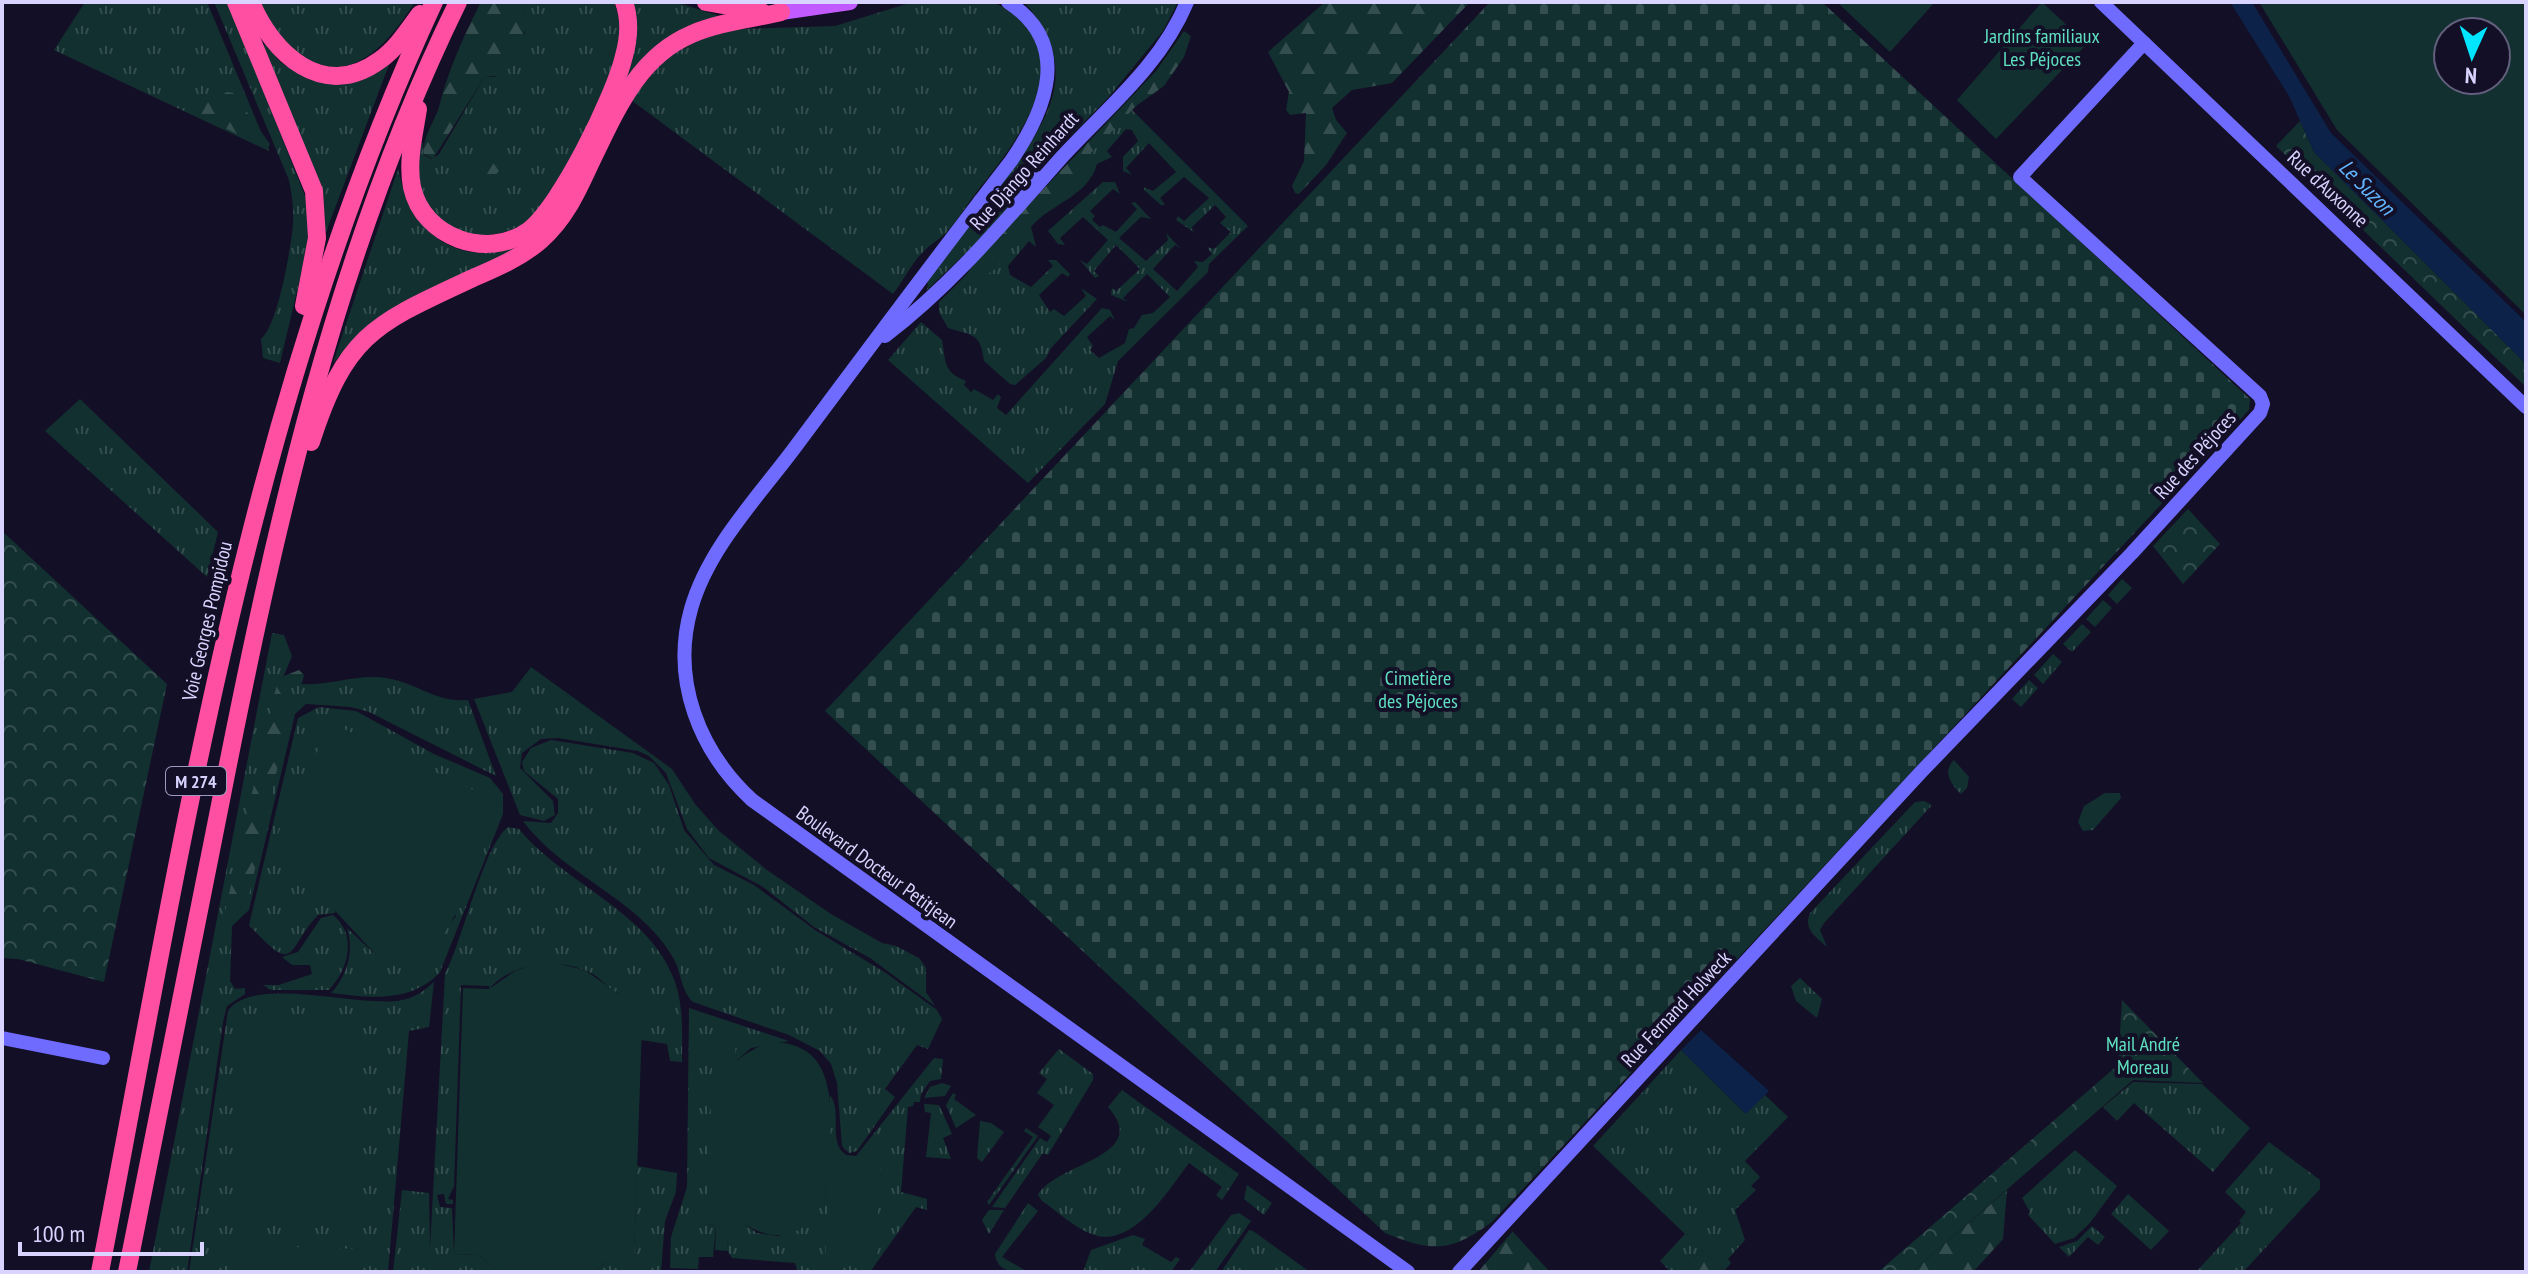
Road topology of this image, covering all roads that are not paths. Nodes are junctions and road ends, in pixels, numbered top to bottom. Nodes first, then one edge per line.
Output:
1 (236, 2) edge
2 (251, 2) edge
3 (432, 2) edge
4 (458, 2) edge
5 (624, 2) edge
6 (706, 2) edge
7 (850, 2) edge
8 (1008, 2) edge
9 (1187, 2) edge
10 (2101, 2) edge
11 (781, 12) junction
12 (2144, 43) junction
13 (422, 82) junction
14 (1060, 160) junction
15 (980, 201) junction
16 (868, 349) junction
17 (286, 406) junction
18 (2526, 407) edge
19 (269, 569) junction
20 (1921, 772) joint
21 (2, 1038) edge
22 (103, 1058) dead end
23 (100, 1272) edge
24 (127, 1272) edge
25 (1408, 1272) edge
26 (1459, 1272) edge

1 - 17 highway
2 - 3 highway
3 - 17 highway, Voie Georges Pompidou / M 274
4 - 13 highway, M 274
5 - 13 highway
6 - 11 highway
7 - 11 main road
8 - 15 main road
9 - 14 main road, Rue Django Reinhardt
10 - 12 main road, Rue d'Auxonne
11 - 19 highway
12 - 18 main road, Rue d'Auxonne
12 - 20 main road, Rue des Péjoces
13 - 19 highway, M 274
14 - 15 main road
14 - 16 main road, Rue Django Reinhardt
15 - 16 main road
16 - 25 main road, Boulevard Docteur Petitjean
17 - 23 highway, Voie Georges Pompidou / M 274
19 - 24 highway, M 274
20 - 26 main road, Rue Fernand Holweck
21 - 22 main road

